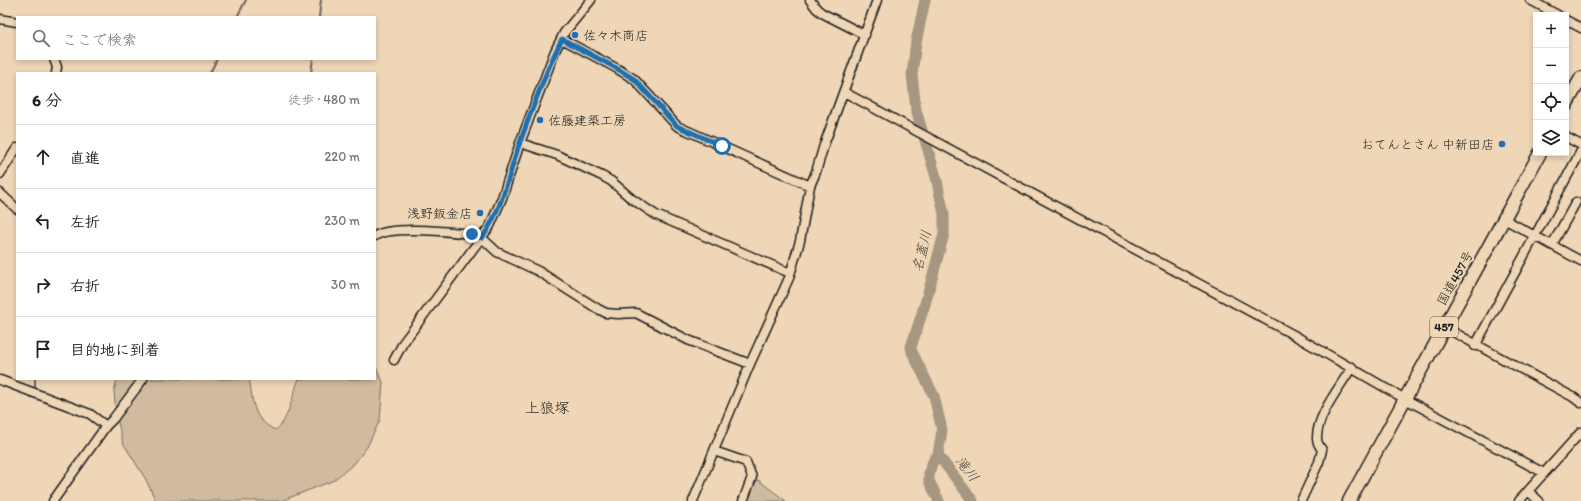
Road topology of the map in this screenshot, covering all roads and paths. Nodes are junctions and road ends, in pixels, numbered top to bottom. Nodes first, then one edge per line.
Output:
1 (591, 0) edge
2 (810, 0) edge
3 (877, 0) edge
4 (1530, 0) edge
5 (1552, 12) edge
6 (0, 19) edge
7 (16, 22) edge
8 (1569, 22) edge
9 (1581, 28) edge
10 (865, 35) junction
11 (562, 39) junction
12 (54, 60) edge
13 (56, 72) edge
14 (1581, 78) edge
15 (844, 92) junction
16 (1569, 100) edge
17 (1569, 139) edge
18 (520, 143) junction
19 (1581, 145) edge
20 (16, 150) edge
21 (1581, 151) edge
22 (1538, 156) edge
23 (0, 174) edge
24 (810, 186) junction
25 (0, 193) edge
26 (1576, 202) dead end
27 (16, 208) edge
28 (1504, 219) junction
29 (376, 236) edge
30 (1536, 236) junction
31 (482, 238) junction
32 (1552, 245) junction
33 (1581, 261) edge
34 (790, 272) junction
35 (1444, 328) junction
36 (1476, 346) junction
37 (394, 360) dead end
38 (750, 364) junction
39 (1352, 367) junction
40 (0, 380) edge
41 (142, 380) edge
42 (1405, 399) junction
43 (1581, 403) edge
44 (106, 426) junction
45 (1581, 432) edge
46 (714, 451) junction
47 (1544, 473) junction
48 (1528, 491) junction
49 (53, 501) edge
50 (692, 501) edge
51 (743, 501) edge
52 (1301, 501) edge
53 (1349, 501) edge
54 (1519, 501) edge
55 (1539, 501) edge

1 - 11 street
2 - 10 street
3 - 10 street
4 - 5 street
6 - 7 street
8 - 9 street
10 - 15 street
11 - 18 street
11 - 24 street
12 - 13 street
14 - 16 highway
15 - 24 street
15 - 39 street
17 - 19 street
18 - 31 street
18 - 34 street
20 - 23 street
21 - 30 street
22 - 28 highway, 国道457号 / 457
24 - 34 street
25 - 27 street
26 - 32 street
28 - 30 street
28 - 35 highway, 国道457号 / 457
29 - 31 street
30 - 32 street
30 - 36 street
31 - 37 street
31 - 38 street
32 - 33 street
34 - 38 street
35 - 36 street
35 - 42 highway, 国道457号 / 457
36 - 43 street
38 - 46 street
39 - 42 street
39 - 52 street
40 - 44 street
41 - 44 street
42 - 47 street
42 - 53 highway, 国道457号 / 457
44 - 49 street
45 - 47 street
46 - 50 street
46 - 51 street
47 - 48 street
48 - 54 street
48 - 55 street

